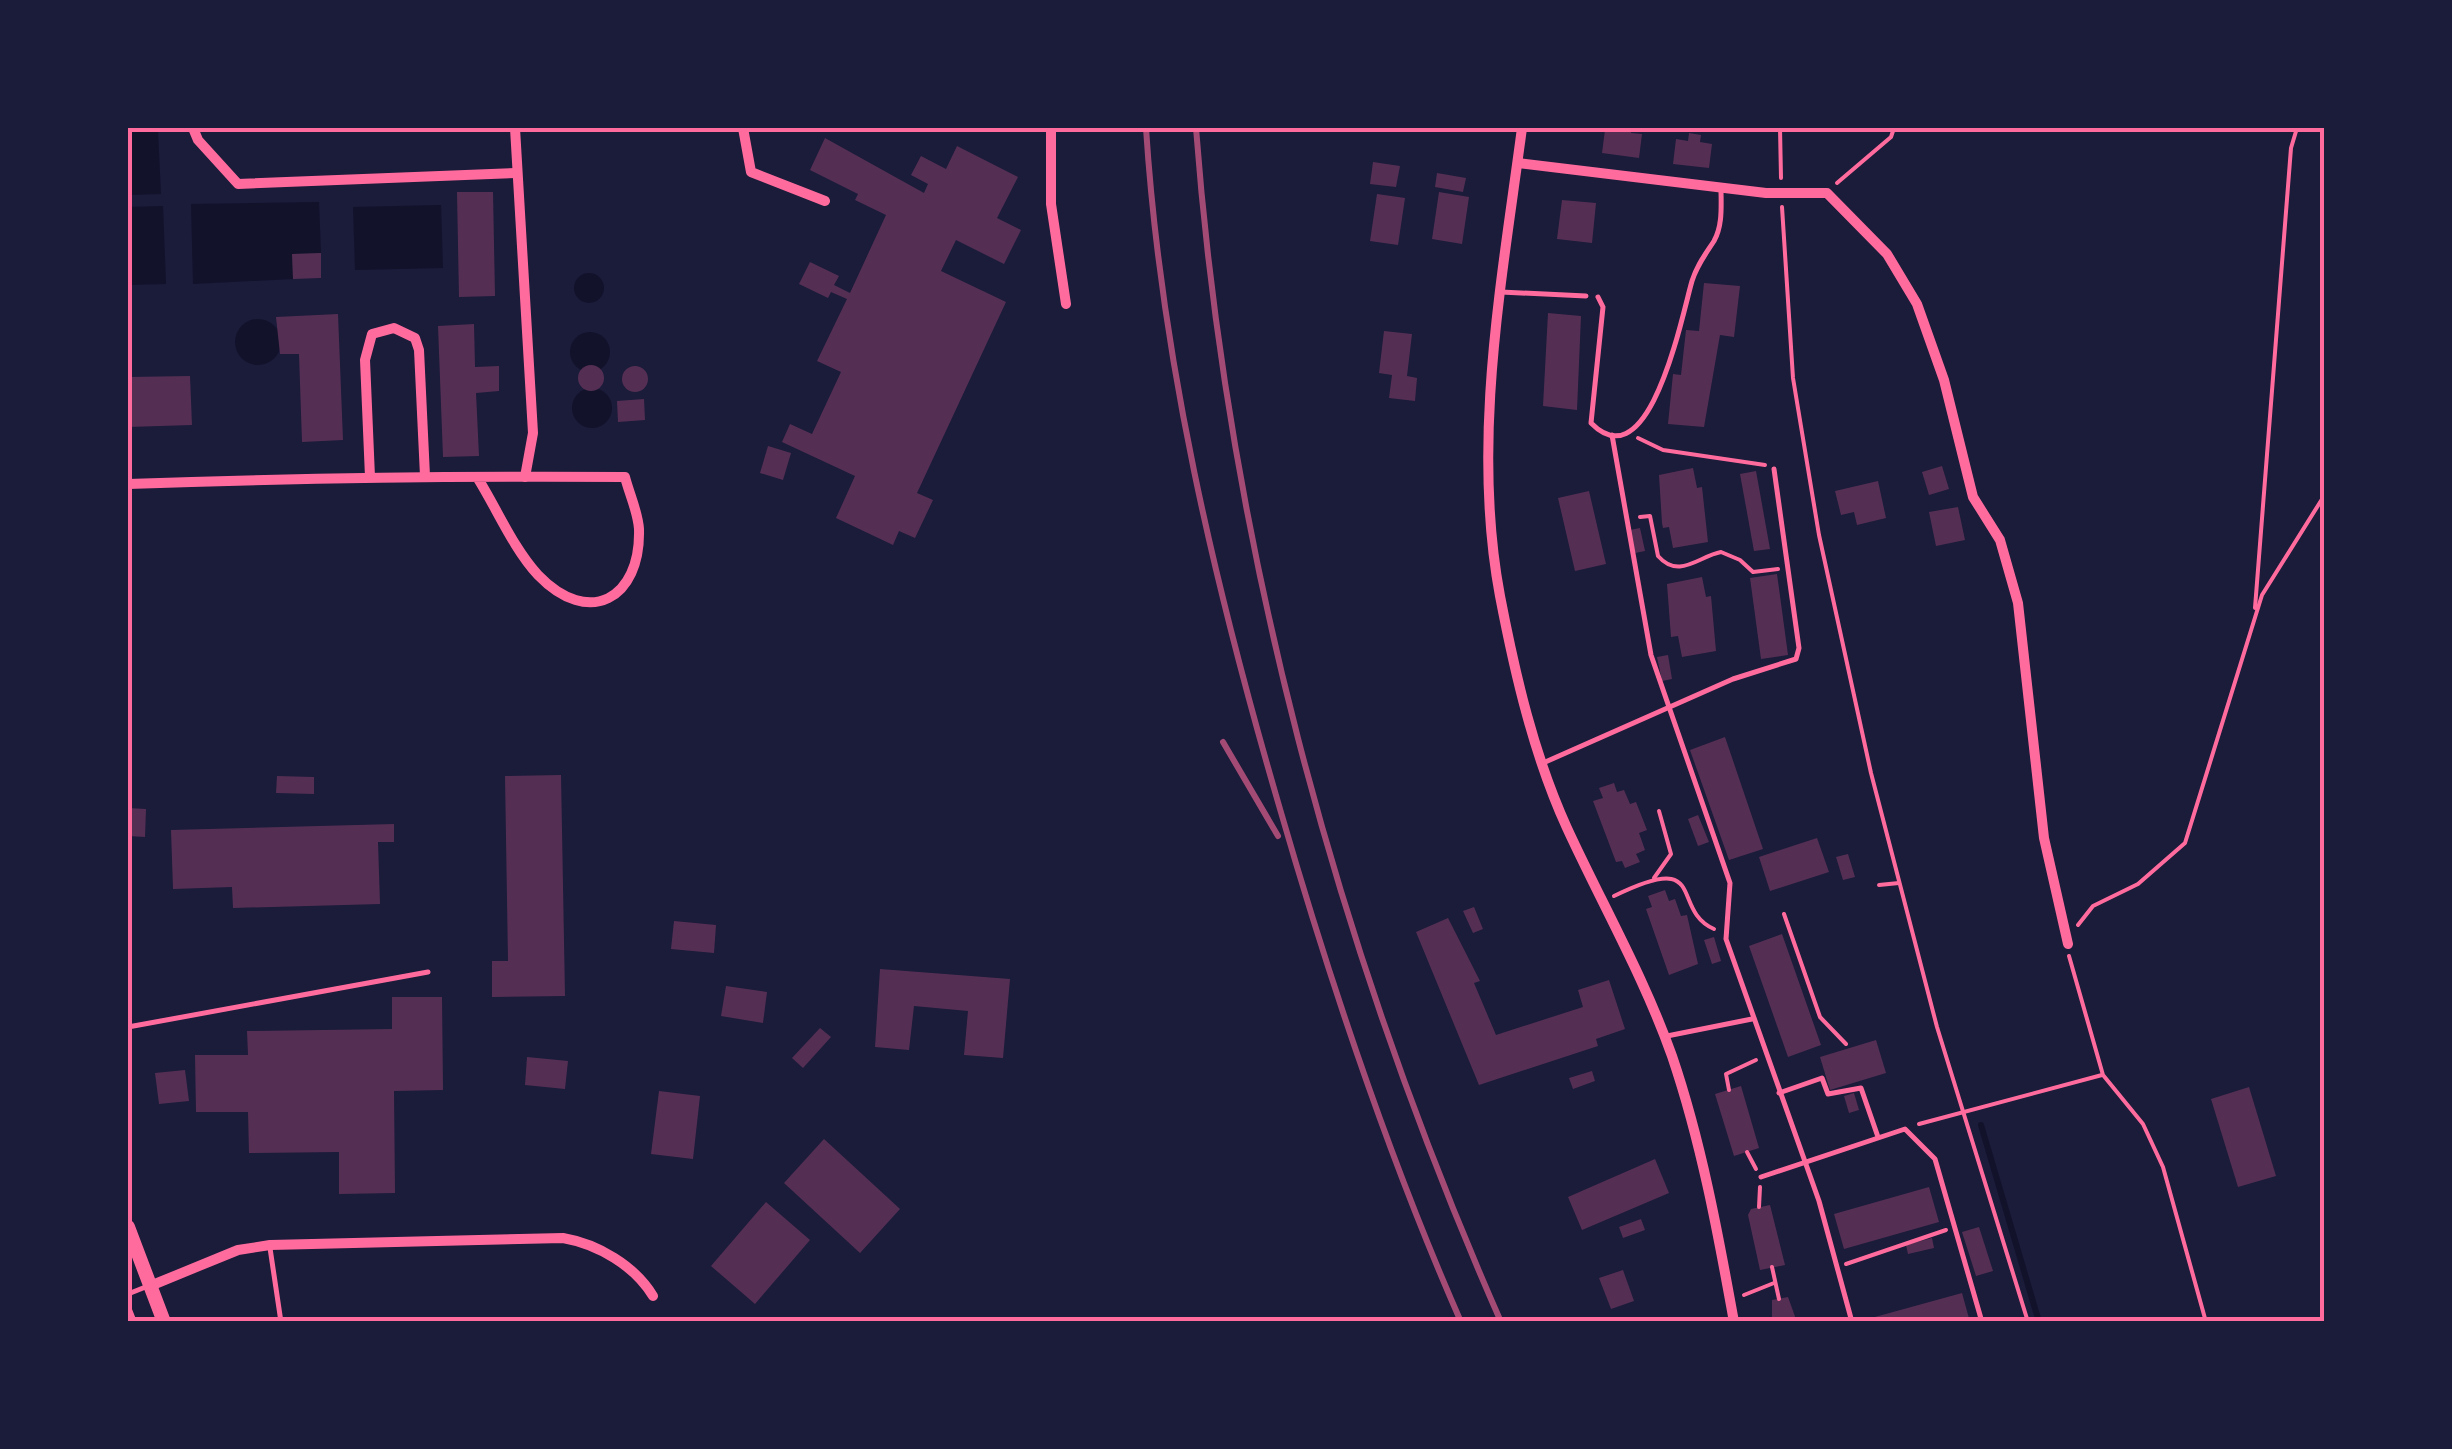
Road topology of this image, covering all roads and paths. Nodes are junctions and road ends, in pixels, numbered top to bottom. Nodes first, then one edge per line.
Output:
1 (193, 128) edge
2 (514, 128) edge
3 (744, 128) edge
4 (1051, 128) edge
5 (1522, 128) edge
6 (1780, 128) edge
7 (1894, 128) edge
8 (2297, 128) edge
9 (1518, 163) junction
10 (517, 173) junction
11 (1721, 188) junction
12 (1827, 193) junction
13 (1781, 194) junction
14 (825, 201) dead end
15 (1500, 292) junction
16 (1586, 296) dead end
17 (1598, 297) dead end
18 (1066, 304) dead end
19 (1630, 434) junction
20 (1612, 435) junction
21 (1774, 469) joint
22 (425, 476) junction
23 (476, 476) junction
24 (525, 476) junction
25 (370, 477) junction
26 (128, 484) edge
27 (2324, 496) edge
28 (1626, 520) junction
29 (1787, 566) junction
30 (2254, 618) junction
31 (1666, 708) junction
32 (1543, 764) junction
33 (1659, 811) dead end
34 (1653, 878) junction
35 (1900, 883) junction
36 (1879, 885) dead end
37 (1605, 900) junction
38 (1784, 914) dead end
39 (1726, 931) junction
40 (2068, 944) junction
41 (428, 972) dead end
42 (1752, 1019) junction
43 (128, 1027) edge
44 (1664, 1037) junction
45 (1846, 1044) dead end
46 (1765, 1056) junction
47 (2103, 1075) junction
48 (1728, 1090) dead end
49 (1779, 1093) junction
50 (1964, 1112) junction
51 (1904, 1129) junction
52 (1878, 1137) junction
53 (1804, 1162) junction
54 (1761, 1177) dead end
55 (128, 1227) edge
56 (1955, 1227) junction
57 (270, 1245) junction
58 (1772, 1267) dead end
59 (1838, 1267) junction
60 (1774, 1283) junction
61 (150, 1286) junction
62 (128, 1294) edge
63 (653, 1296) dead end
64 (1729, 1298) junction
65 (1779, 1299) dead end
66 (128, 1303) edge
67 (134, 1322) edge
68 (164, 1322) edge
69 (282, 1322) edge
70 (1734, 1322) edge
71 (1852, 1322) edge
72 (1982, 1322) edge
73 (2028, 1322) edge
74 (2206, 1322) edge

1 - 10 street
2 - 10 street
3 - 14 street
4 - 18 street
5 - 9 street
6 - 13 path
7 - 12 path
8 - 30 path
9 - 11 street
9 - 15 street
10 - 24 street
11 - 13 street
11 - 19 lane
12 - 13 street
12 - 40 street
13 - 35 path
15 - 16 lane
15 - 32 street
17 - 20 lane
19 - 20 lane
19 - 21 path
20 - 28 lane
21 - 29 lane
22 - 23 street
22 - 25 street
22 - 25 street
23 - 24 street
23 - 24 street
25 - 26 street
27 - 30 path
28 - 29 path
28 - 31 lane
29 - 31 lane
30 - 40 path
31 - 32 lane
31 - 39 lane
32 - 37 street
33 - 34 path
34 - 37 path
34 - 39 path
35 - 36 path
35 - 50 path
37 - 44 street
38 - 45 path
39 - 42 lane
40 - 47 path
41 - 43 lane
42 - 44 lane
42 - 46 lane
44 - 64 street
46 - 48 path
46 - 49 lane
47 - 50 path
47 - 74 path
49 - 52 lane
49 - 53 lane
50 - 51 path
50 - 73 path
51 - 52 lane
51 - 56 lane
52 - 53 lane
53 - 54 lane
53 - 59 lane
55 - 61 street
56 - 59 path
56 - 72 lane
57 - 61 street
57 - 63 street
57 - 69 lane
58 - 60 path
59 - 71 lane
60 - 64 path
60 - 65 path
61 - 62 lane
61 - 68 street
64 - 70 street
66 - 67 path

